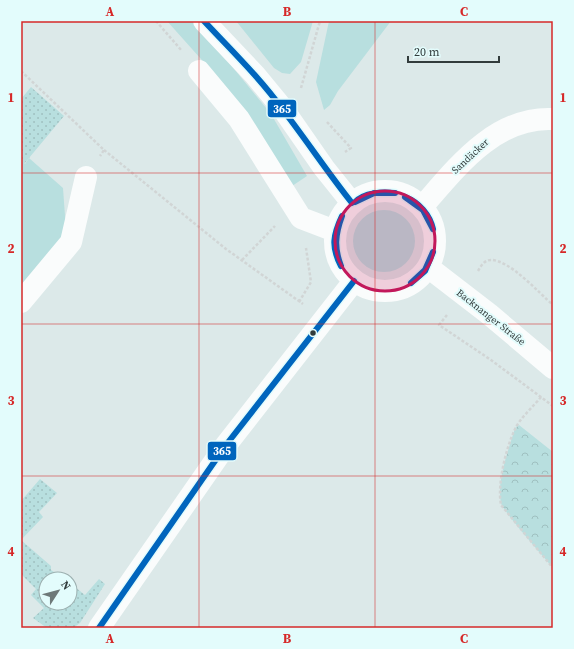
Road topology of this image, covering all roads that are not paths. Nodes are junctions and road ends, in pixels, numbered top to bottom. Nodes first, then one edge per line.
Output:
1 (204, 21) edge
2 (199, 71) road end
3 (553, 119) edge
4 (86, 177) road end
5 (352, 203) junction
6 (422, 207) junction
7 (335, 231) junction
8 (428, 267) junction
9 (354, 281) junction
10 (21, 302) edge
11 (553, 368) edge
12 (99, 628) edge

1 - 5 street
2 - 7 street
3 - 6 street, Sandäcker
4 - 10 street
5 - 6 street
5 - 7 street
6 - 8 street
7 - 9 street
8 - 9 street
8 - 11 street, Backnanger Straße
9 - 12 street

